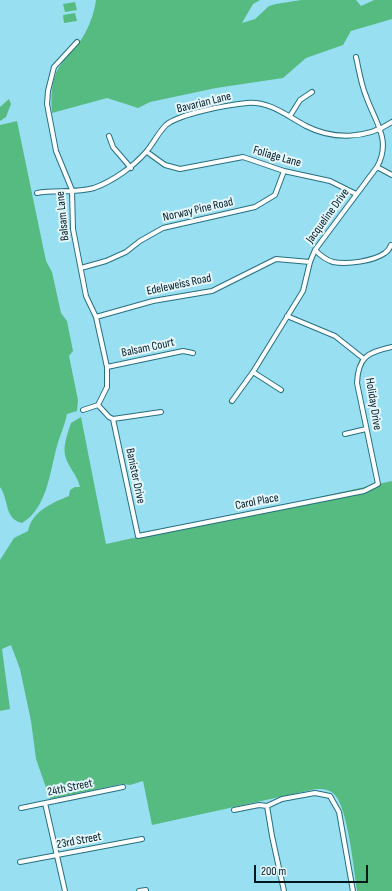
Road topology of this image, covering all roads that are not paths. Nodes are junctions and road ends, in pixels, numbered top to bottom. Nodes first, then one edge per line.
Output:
1 (76, 42) dead end
2 (356, 57) dead end
3 (312, 92) dead end
4 (290, 116) junction
5 (392, 122) edge
6 (380, 130) junction
7 (109, 136) dead end
8 (147, 152) junction
9 (131, 168) junction
10 (377, 168) junction
11 (284, 171) junction
12 (392, 175) edge
13 (72, 190) junction
14 (37, 193) dead end
15 (356, 194) junction
16 (391, 245) edge
17 (315, 250) junction
18 (310, 262) junction
19 (81, 268) junction
20 (287, 316) junction
21 (96, 317) junction
22 (392, 347) edge
23 (193, 353) dead end
24 (364, 358) junction
25 (108, 367) junction
26 (252, 372) junction
27 (281, 390) dead end
28 (232, 402) dead end
29 (98, 404) junction
30 (83, 410) dead end
31 (161, 412) dead end
32 (113, 419) junction
33 (366, 429) junction
34 (345, 434) dead end
35 (378, 484) joint
36 (138, 536) joint
37 (123, 787) dead end
38 (45, 803) junction
39 (268, 806) junction
40 (21, 808) dead end
41 (234, 810) dead end
42 (142, 839) dead end
43 (57, 855) junction
44 (20, 862) dead end
45 (146, 890) dead end
46 (65, 891) edge
47 (139, 891) edge
48 (284, 891) edge
49 (353, 891) edge

1 - 13 street, Balsam Lane
2 - 6 street, Jacqueline Drive
3 - 4 street
4 - 6 street, Bavarian Lane
4 - 8 street, Bavarian Lane
5 - 6 street, Bavarian Lane
6 - 10 street, Jacqueline Drive
7 - 9 street
8 - 9 street, Bavarian Lane
8 - 11 street, Foliage Lane
9 - 13 street, Bavarian Lane
10 - 12 street
10 - 15 street, Jacqueline Drive
11 - 15 street, Foliage Lane
11 - 19 street, Norway Pine Road
13 - 14 street, Bavarian Lane
13 - 19 street, Balsam Lane
15 - 17 street, Jacqueline Drive
16 - 17 street
17 - 18 street, Jacqueline Drive
18 - 20 street, Jacqueline Drive
18 - 21 street, Edeleweiss Road
19 - 21 street, Balsam Lane
20 - 24 street
20 - 26 street, Jacqueline Drive
21 - 25 street, Balsam Lane
22 - 24 street
23 - 25 street, Balsam Court
24 - 33 street, Holiday Drive
25 - 29 street, Balsam Lane
26 - 27 street
26 - 28 street, Jacqueline Drive
29 - 30 street
29 - 32 street
31 - 32 street
32 - 36 street, Banister Drive
33 - 34 street
33 - 35 street, Holiday Drive
35 - 36 street, Carol Place
37 - 38 street, 24th Street
38 - 40 street, 24th Street
38 - 43 street
39 - 41 street
39 - 48 street
39 - 49 street
42 - 43 street, 23rd Street
43 - 44 street, 23rd Street
43 - 46 street
45 - 47 street

